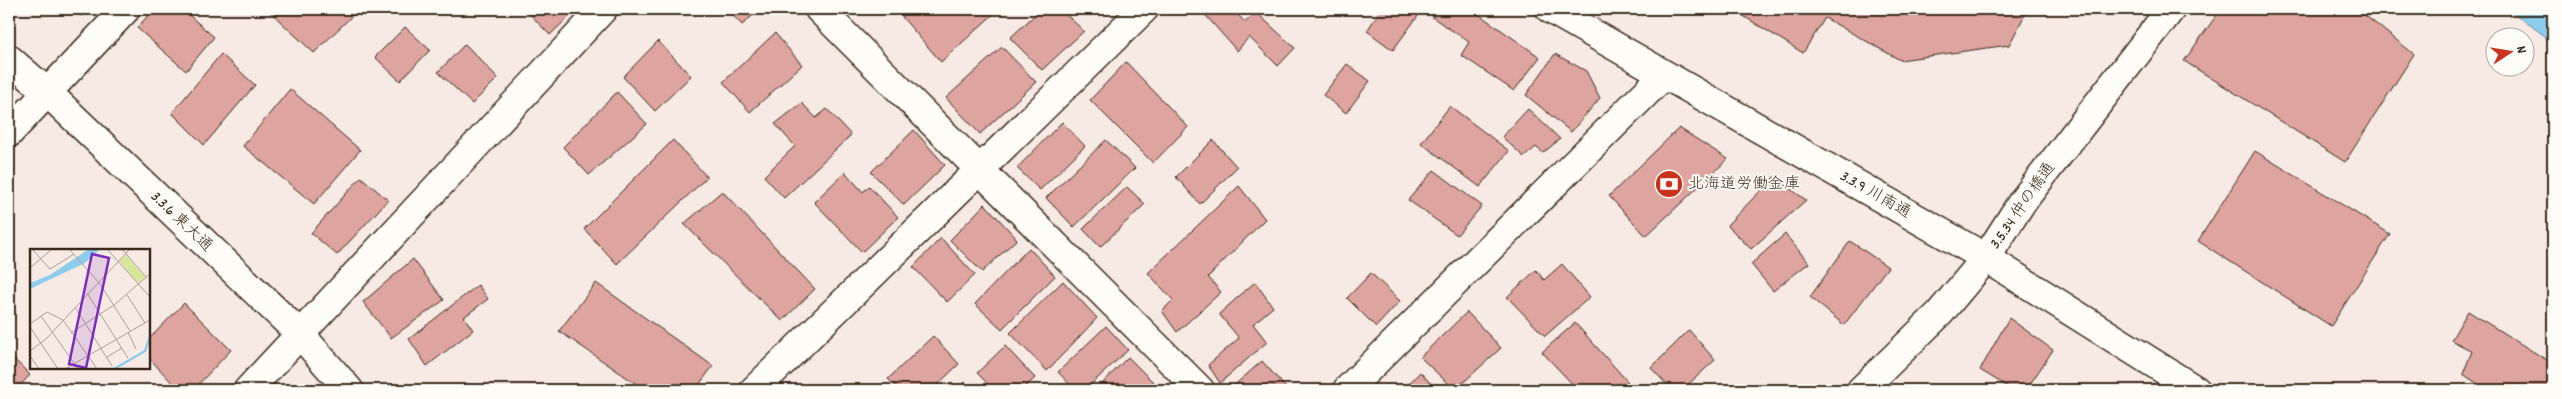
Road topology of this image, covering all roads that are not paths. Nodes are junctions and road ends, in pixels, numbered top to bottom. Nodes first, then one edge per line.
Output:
1 (126, 9) edge
2 (603, 9) edge
3 (819, 9) edge
4 (1144, 9) edge
5 (1550, 9) edge
6 (2171, 9) edge
7 (9, 59) edge
8 (1664, 75) junction
9 (47, 92) junction
10 (9, 133) edge
11 (978, 169) junction
12 (1986, 258) junction
13 (300, 334) junction
14 (248, 390) edge
15 (349, 390) edge
16 (754, 390) edge
17 (1200, 390) edge
18 (1347, 390) edge
19 (1861, 390) edge
20 (2196, 390) edge

1 - 9 street
2 - 13 street
3 - 11 street
4 - 11 street
5 - 8 street, 3.3.9 川南通
6 - 12 street, 3.5.34 仲の橋通
7 - 9 street, 3.3.6 東大通
8 - 12 street, 3.3.9 川南通
8 - 18 street
9 - 10 street
9 - 13 street, 3.3.6 東大通
11 - 16 street
11 - 17 street
12 - 19 street, 3.5.34 仲の橋通
12 - 20 street, 3.3.9 川南通
13 - 14 street
13 - 15 street, 3.3.6 東大通

